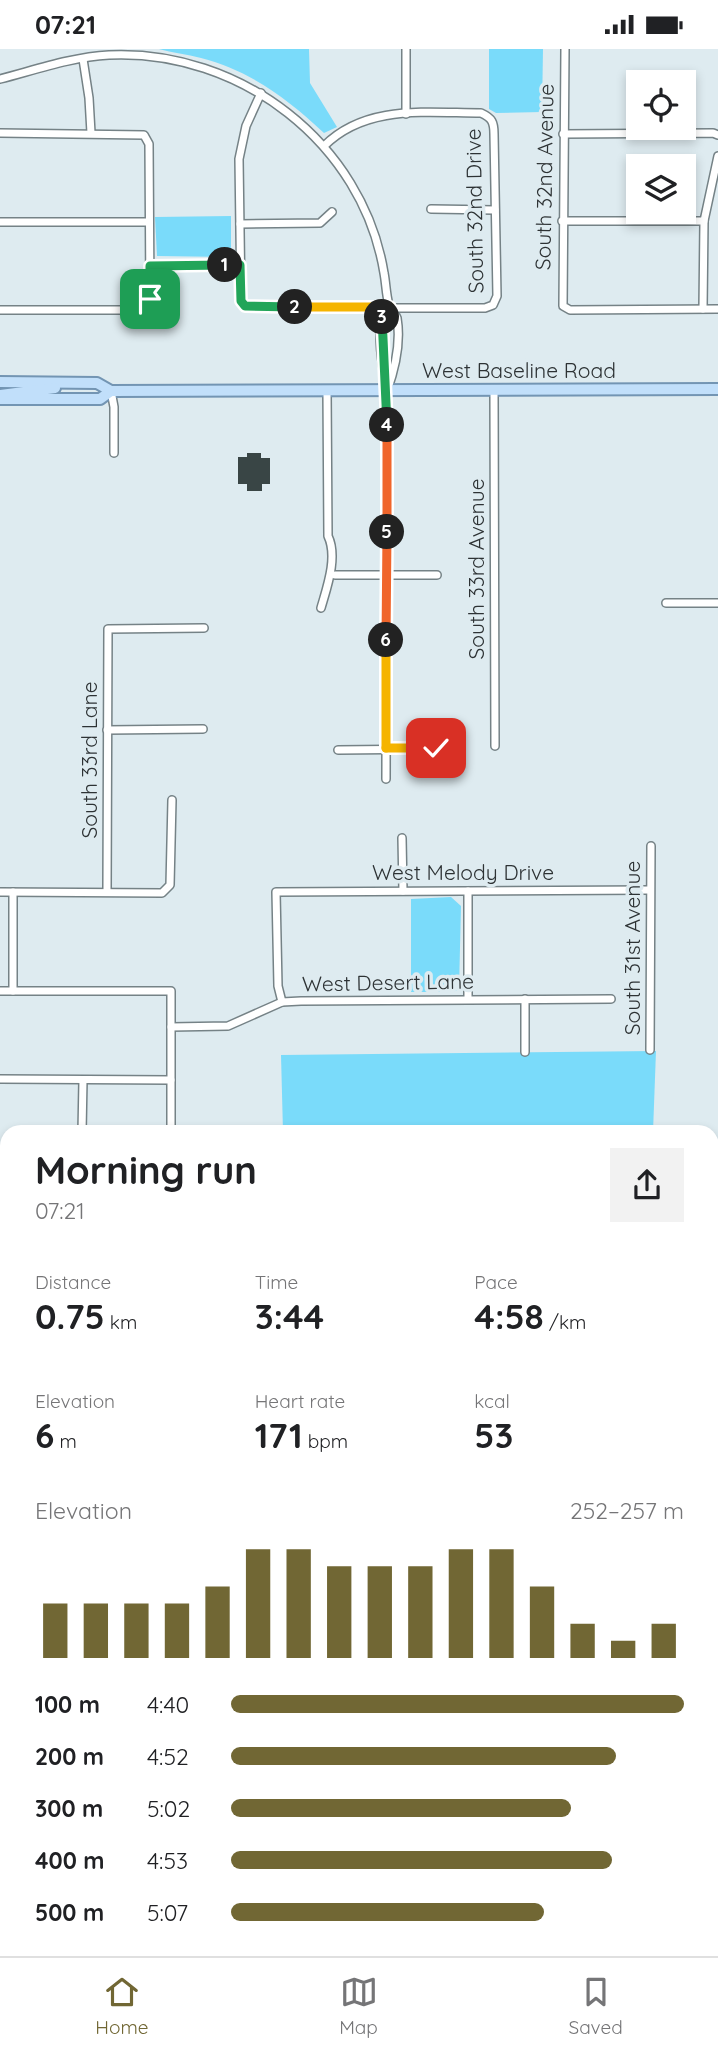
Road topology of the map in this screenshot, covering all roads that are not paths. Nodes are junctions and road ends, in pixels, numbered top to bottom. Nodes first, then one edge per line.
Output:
1 (406, 49) edge
2 (565, 49) edge
3 (150, 52) edge
4 (83, 59) junction
5 (0, 79) edge
6 (261, 93) junction
7 (406, 114) junction
8 (0, 133) edge
9 (91, 133) junction
10 (563, 134) junction
11 (718, 135) edge
12 (324, 146) junction
13 (718, 156) edge
14 (431, 209) dead end
15 (495, 210) junction
16 (332, 212) dead end
17 (562, 221) junction
18 (704, 221) junction
19 (0, 222) edge
20 (149, 222) junction
21 (240, 224) junction
22 (240, 265) junction
23 (150, 266) junction
24 (390, 307) junction
25 (703, 309) junction
26 (718, 309) edge
27 (0, 310) edge
28 (382, 338) junction
29 (397, 338) junction
30 (0, 382) edge
31 (71, 382) junction
32 (718, 390) edge
33 (111, 391) junction
34 (327, 391) junction
35 (387, 391) junction
36 (494, 391) junction
37 (0, 397) edge
38 (114, 453) dead end
39 (335, 575) dead end
40 (438, 575) dead end
41 (387, 576) junction
42 (666, 603) dead end
43 (718, 603) edge
44 (321, 608) dead end
45 (204, 628) dead end
46 (203, 729) dead end
47 (107, 730) junction
48 (495, 746) dead end
49 (436, 748) dead end
50 (386, 749) junction
51 (338, 750) dead end
52 (386, 779) dead end
53 (172, 800) dead end
54 (402, 838) dead end
55 (651, 846) dead end
56 (650, 890) junction
57 (107, 891) junction
58 (402, 891) junction
59 (468, 891) junction
60 (0, 892) edge
61 (13, 892) junction
62 (0, 991) edge
63 (13, 991) junction
64 (468, 999) junction
65 (525, 999) junction
66 (611, 999) dead end
67 (282, 1002) junction
68 (171, 1027) junction
69 (650, 1050) dead end
70 (526, 1052) dead end
71 (0, 1079) edge
72 (83, 1080) junction
73 (171, 1080) junction
74 (82, 1125) edge
75 (171, 1125) edge

1 - 7 street
2 - 10 street, South 32nd Avenue
3 - 4 street
3 - 6 street
4 - 5 street
4 - 9 street
6 - 12 street
6 - 21 street
7 - 12 street
7 - 15 street, South 32nd Drive
8 - 9 street
9 - 20 street
10 - 11 street
10 - 17 street, South 32nd Avenue
12 - 24 street
13 - 18 street
14 - 15 street
15 - 24 street, South 32nd Drive
16 - 21 street
17 - 18 street
17 - 25 street, South 32nd Avenue
18 - 25 street
19 - 20 street
20 - 23 street
21 - 22 street
22 - 23 street
22 - 24 street
23 - 27 street
24 - 28 street
24 - 29 street
25 - 26 street
28 - 29 street
28 - 35 street
29 - 35 street
30 - 31 main road, West Baseline Road
31 - 33 main road, West Baseline Road
31 - 37 main road
32 - 36 main road, West Baseline Road
33 - 34 main road, West Baseline Road
33 - 37 main road, West Baseline Road
33 - 38 street
34 - 35 main road, West Baseline Road
34 - 44 street
35 - 36 main road, West Baseline Road
35 - 41 street
36 - 48 street, South 33rd Avenue
39 - 41 street
40 - 41 street
41 - 50 street
42 - 43 street
45 - 47 street, South 33rd Lane
46 - 47 street
47 - 57 street, South 33rd Lane
49 - 50 street
50 - 51 street
50 - 52 street
53 - 57 street
54 - 58 street
55 - 56 street, South 31st Avenue
56 - 59 street, West Melody Drive
56 - 69 street, South 31st Avenue
57 - 61 street
58 - 59 street, West Melody Drive
58 - 67 street, West Melody Drive
59 - 64 street
60 - 61 street
61 - 63 street
62 - 63 street
63 - 68 street
64 - 65 street, West Desert Lane
64 - 67 street, West Desert Lane
65 - 66 street, West Desert Lane
65 - 70 street
67 - 68 street, West Desert Lane
68 - 73 street
71 - 72 street
72 - 73 street
72 - 74 street
73 - 75 street

